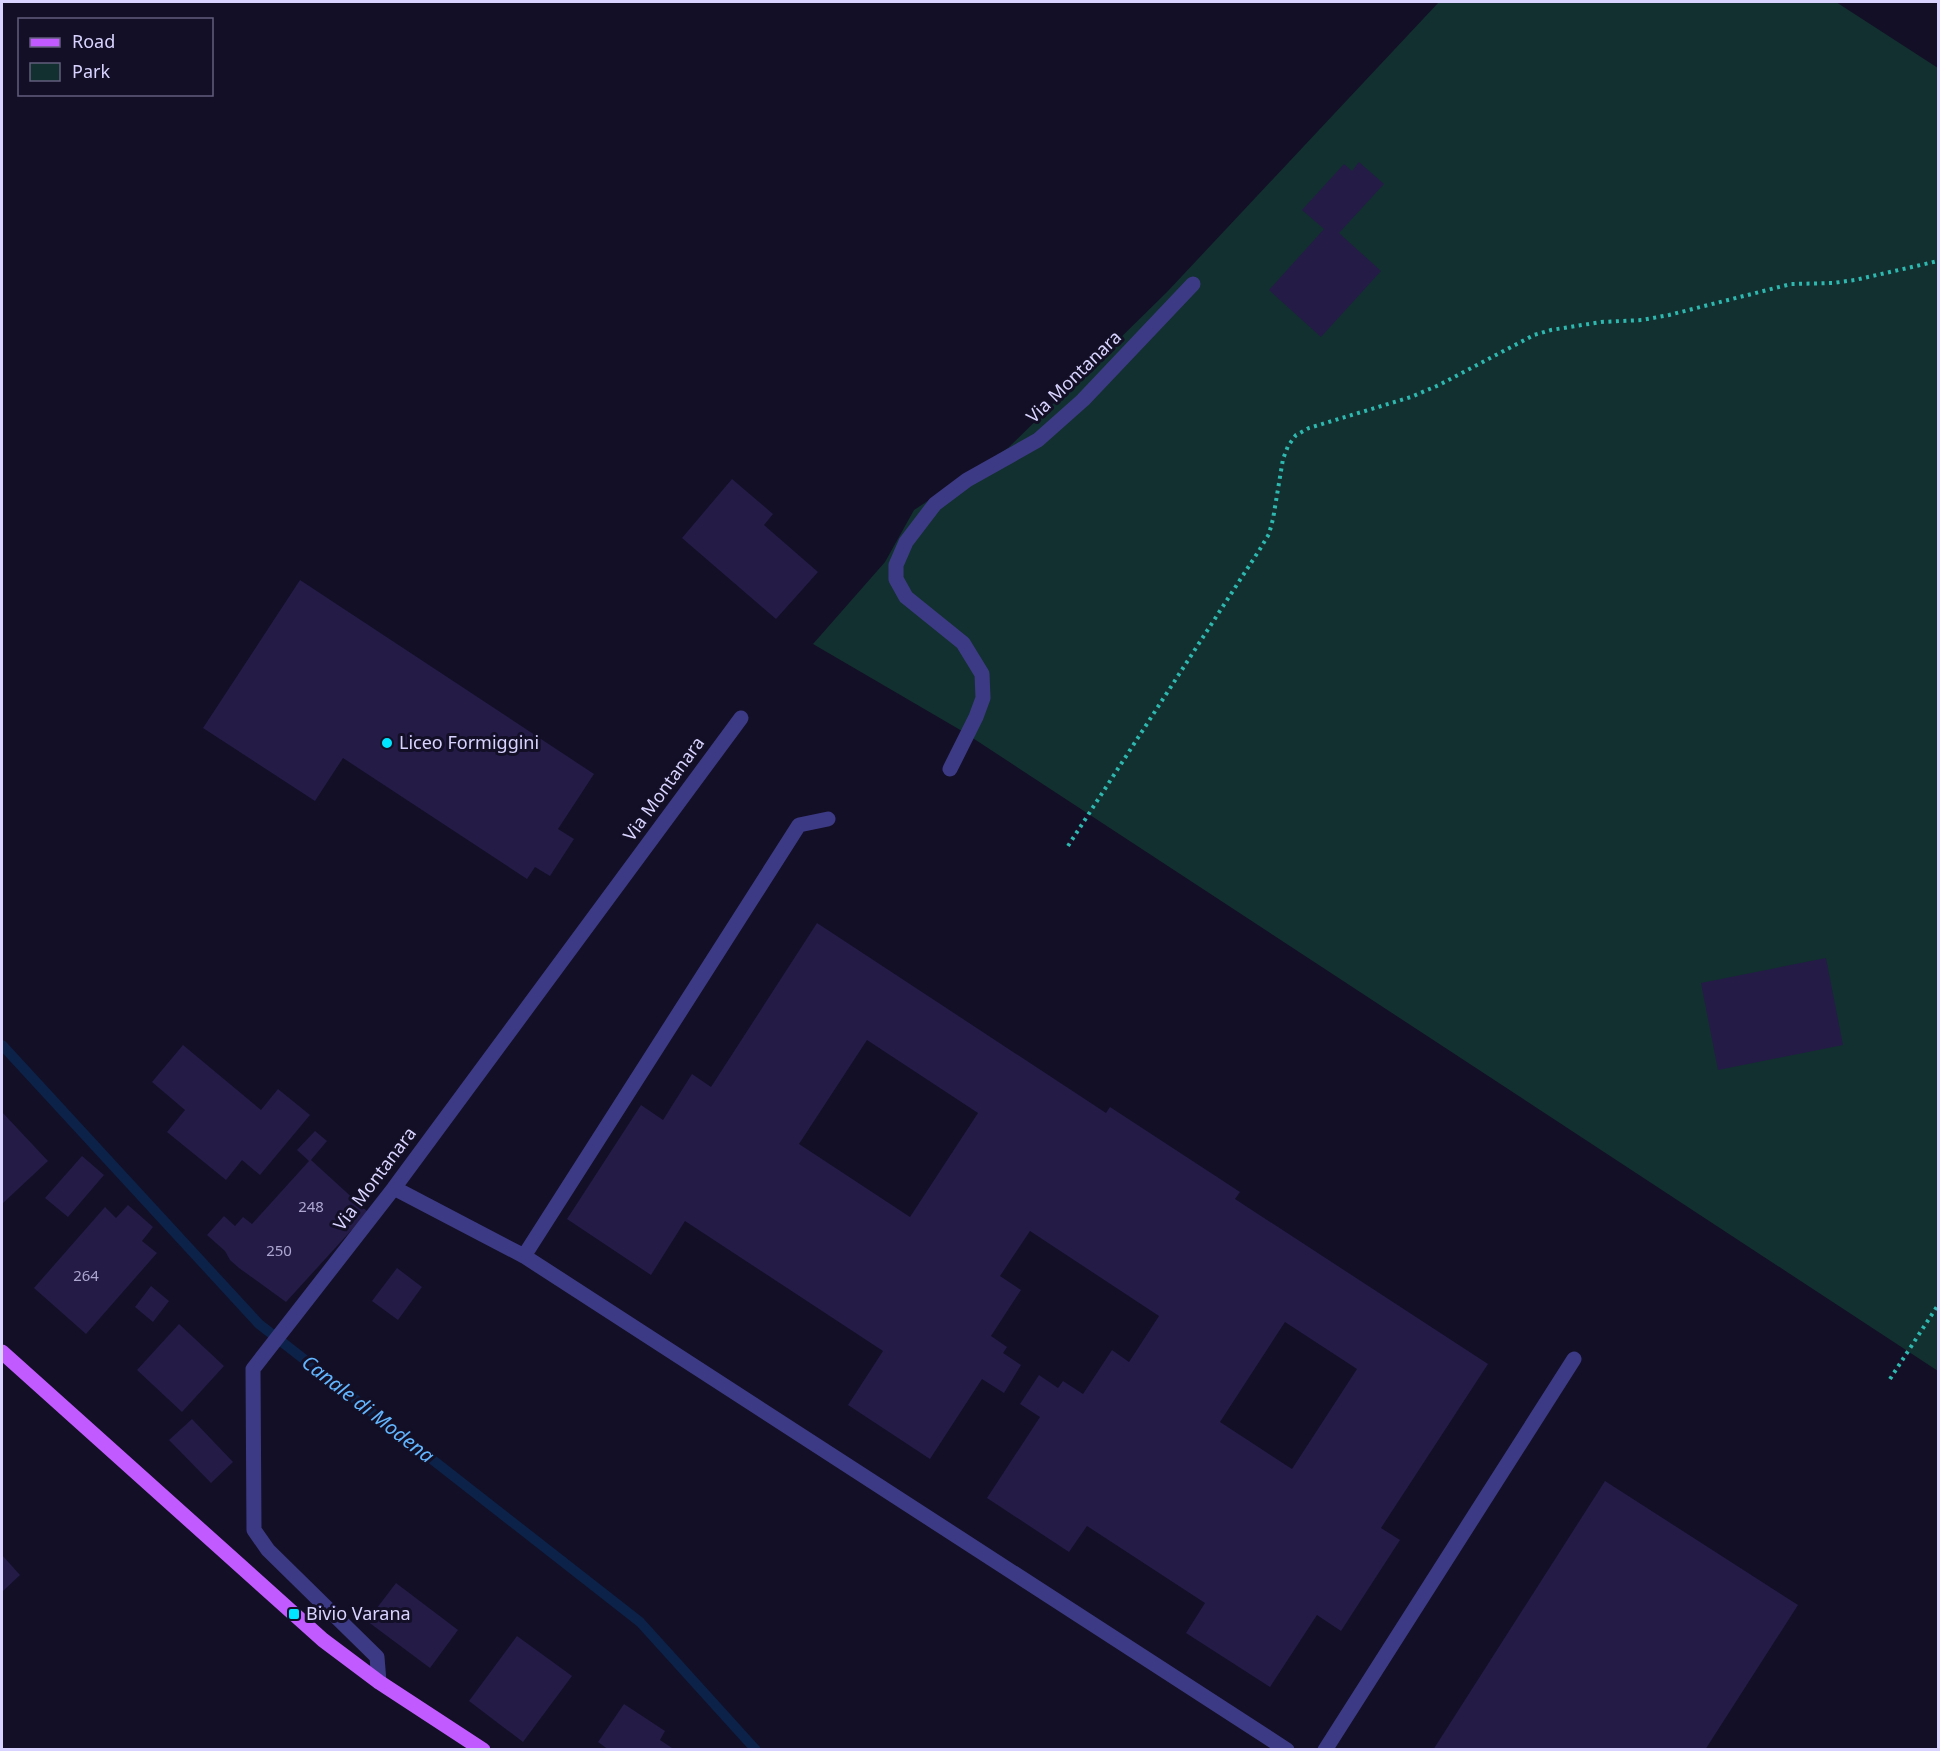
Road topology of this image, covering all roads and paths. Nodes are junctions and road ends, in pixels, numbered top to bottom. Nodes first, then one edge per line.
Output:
1 (1938, 261) edge
2 (1193, 284) dead end
3 (741, 718) dead end
4 (950, 769) dead end
5 (828, 819) dead end
6 (1068, 846) dead end
7 (394, 1188) junction
8 (524, 1256) junction
9 (1938, 1305) edge
10 (2, 1352) edge
11 (1574, 1359) dead end
12 (1890, 1379) dead end
13 (379, 1682) junction
14 (483, 1749) edge
15 (1287, 1749) edge
16 (1325, 1749) edge

1 - 6 path
2 - 4 lane, Via Montanara
3 - 7 lane, Via Montanara
5 - 8 lane
7 - 8 lane
7 - 13 lane, Via Montanara
8 - 15 lane
9 - 12 path
10 - 13 main road
11 - 16 lane
13 - 14 main road

